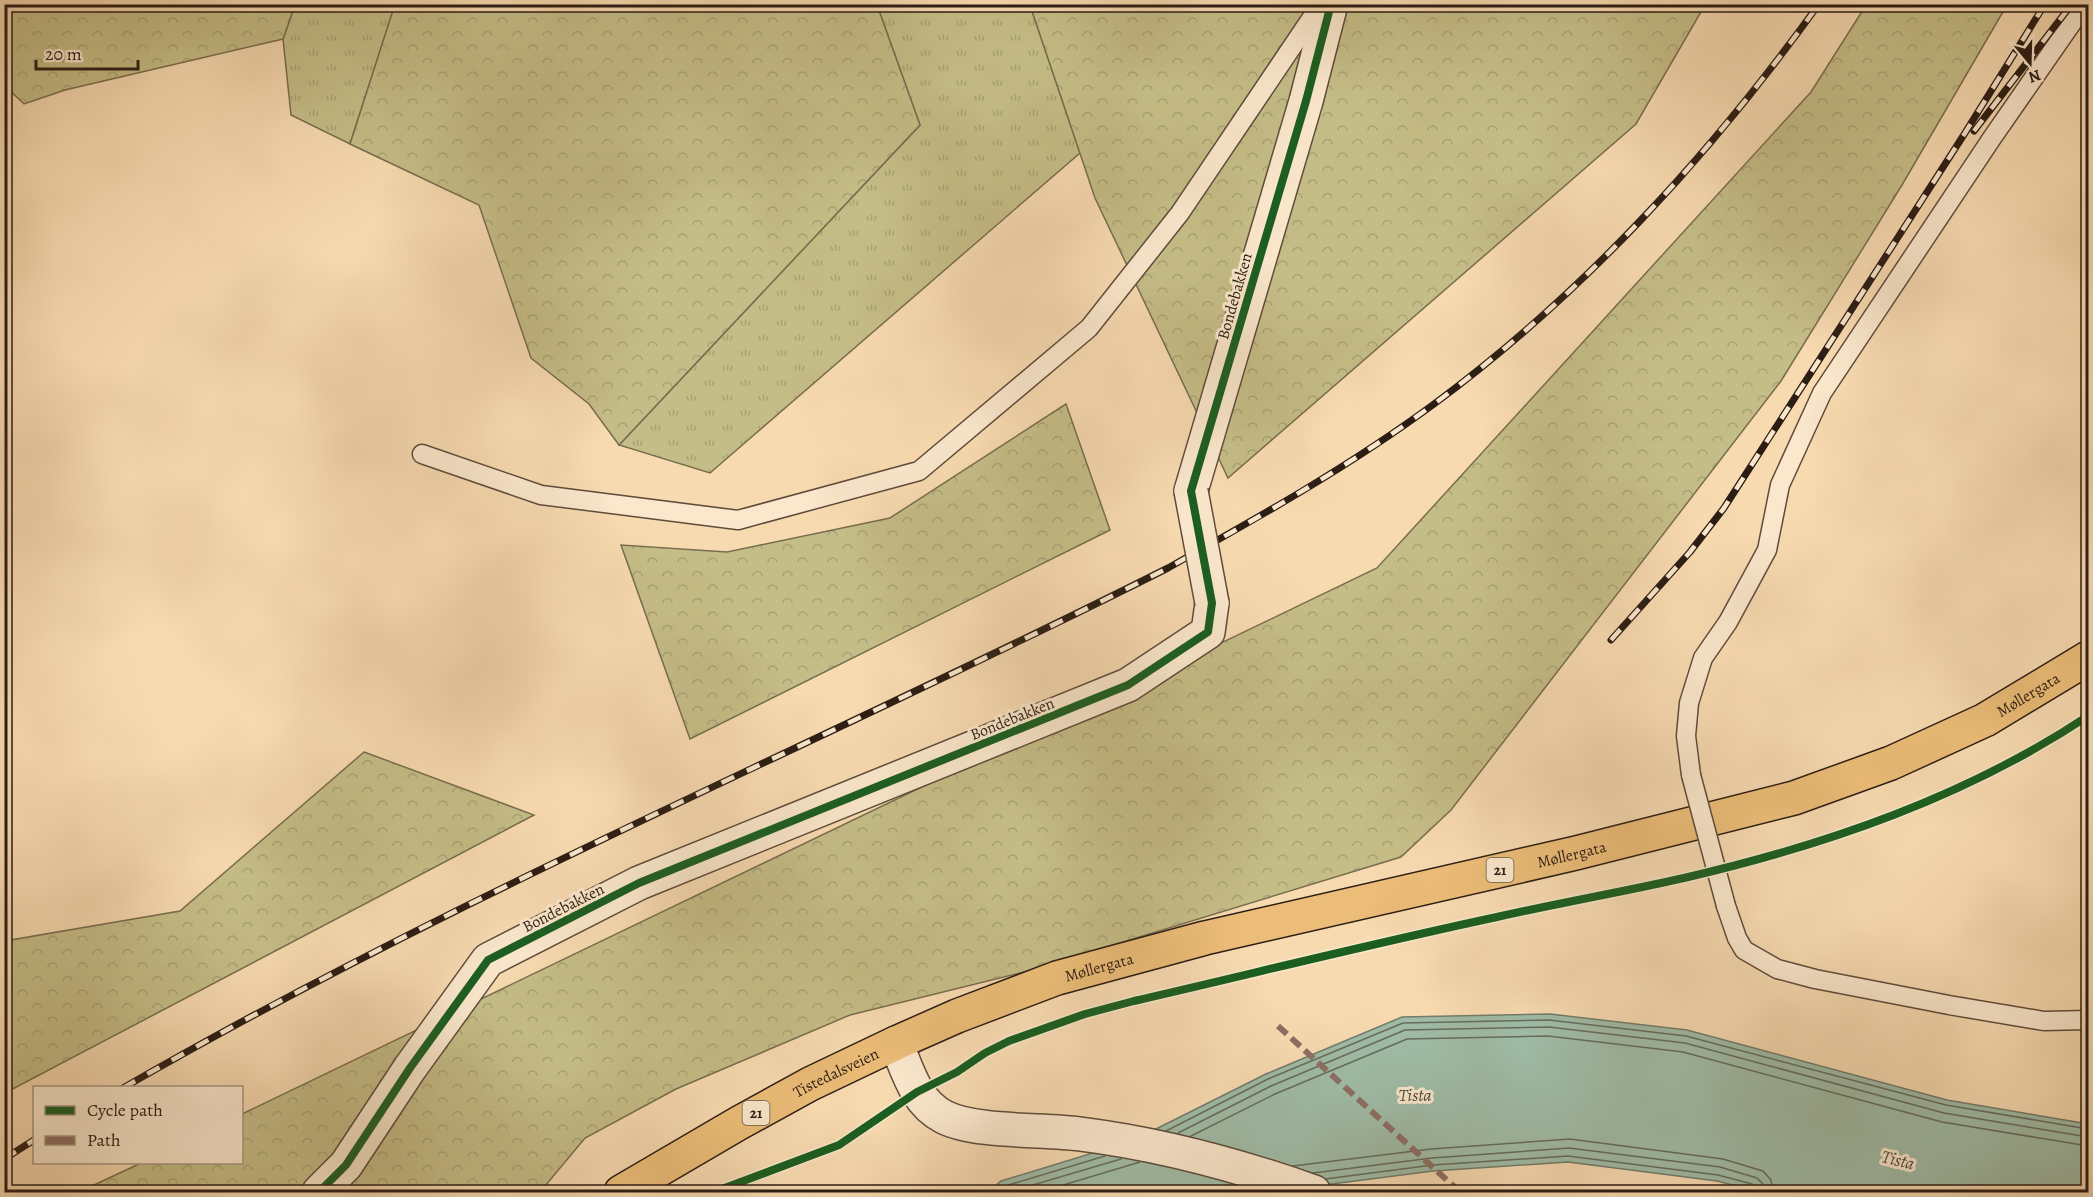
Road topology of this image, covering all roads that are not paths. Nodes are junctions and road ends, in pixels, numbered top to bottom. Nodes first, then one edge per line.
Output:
1 (1321, 4) edge
2 (1331, 4) edge
3 (2085, 4) edge
4 (422, 454) dead end
5 (2088, 658) edge
6 (2088, 1020) edge
7 (896, 1042) junction
8 (319, 1192) edge
9 (621, 1192) edge
10 (1314, 1192) edge

1 - 4 lane
2 - 8 street, Bondebakken, bridge
3 - 6 lane, bridge
5 - 7 main road, Møllergata / 21
7 - 9 main road, Tistedalsveien / 21
7 - 10 street

